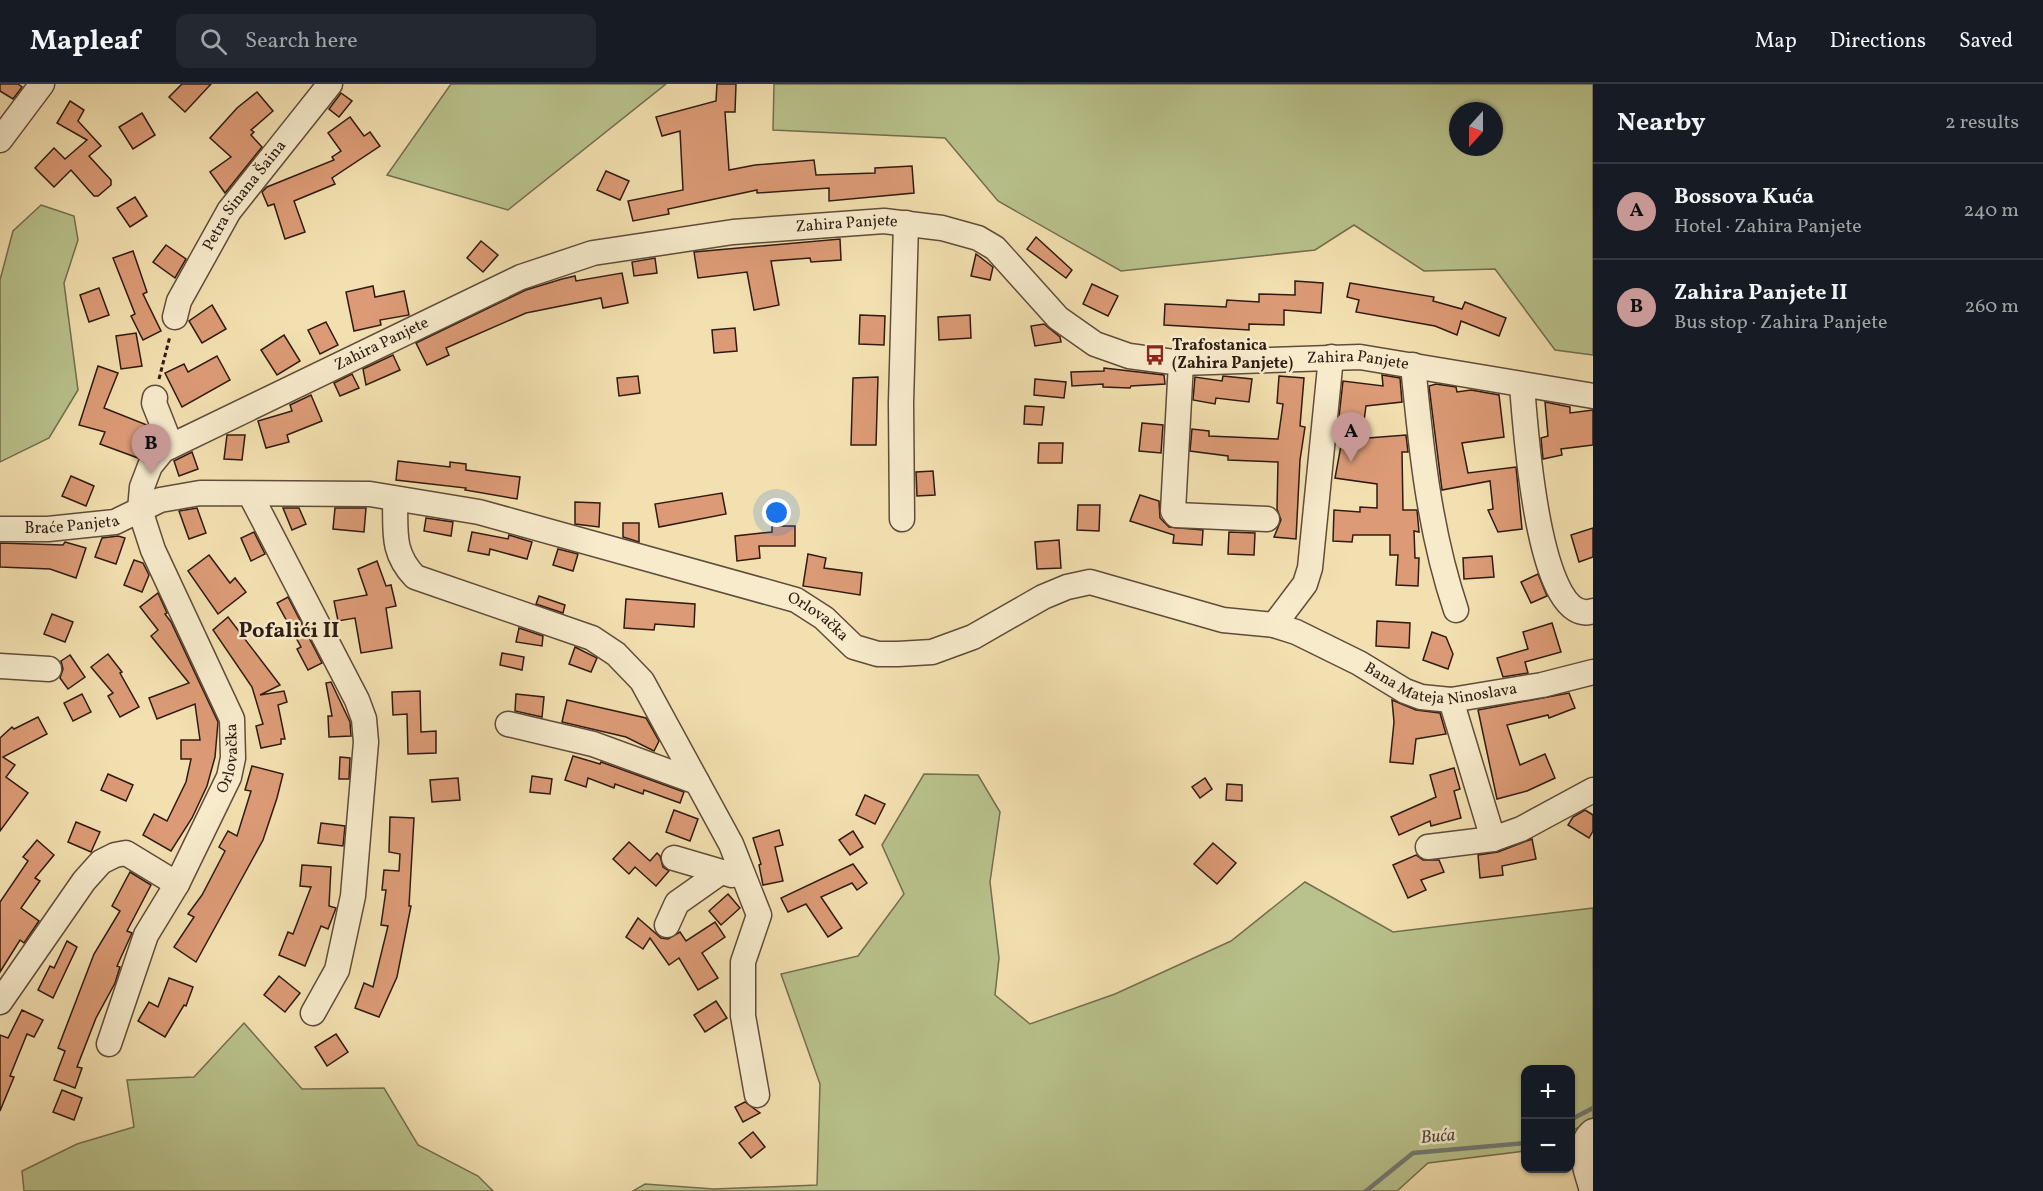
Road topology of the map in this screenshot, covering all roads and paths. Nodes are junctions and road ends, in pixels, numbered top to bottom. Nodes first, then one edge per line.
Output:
1 (42, 84) edge
2 (330, 84) edge
3 (0, 140) edge
4 (906, 223) junction
5 (175, 317) joint
6 (1331, 357) junction
7 (1181, 363) junction
8 (1413, 365) junction
9 (1522, 386) junction
10 (1593, 396) edge
11 (155, 398) joint
12 (171, 446) junction
13 (250, 494) junction
14 (395, 499) junction
15 (140, 510) junction
16 (902, 519) dead end
17 (1267, 519) dead end
18 (0, 529) edge
19 (1456, 610) dead end
20 (1593, 611) edge
21 (1285, 629) junction
22 (0, 666) edge
23 (50, 669) dead end
24 (1593, 672) edge
25 (1451, 700) junction
26 (508, 724) dead end
27 (697, 782) junction
28 (1593, 790) edge
29 (1493, 839) junction
30 (1428, 847) dead end
31 (674, 858) dead end
32 (732, 875) junction
33 (177, 884) junction
34 (667, 926) dead end
35 (4, 989) edge
36 (313, 1013) dead end
37 (109, 1044) dead end
38 (757, 1095) dead end
39 (1593, 1131) edge
40 (1592, 1191) edge

1 - 3 street
2 - 5 street, Petra Sinana Šaina
4 - 7 street, Zahira Panjete
4 - 12 street, Zahira Panjete
4 - 16 street
5 - 11 path
6 - 7 street, Zahira Panjete
6 - 8 street, Zahira Panjete
6 - 21 street
7 - 17 street
8 - 9 street, Zahira Panjete
8 - 19 street
9 - 10 street, Zahira Panjete
9 - 20 street
11 - 12 street
12 - 15 street, Zahira Panjete
13 - 14 street, Orlovačka
13 - 15 street, Orlovačka
13 - 36 street
14 - 21 street, Orlovačka
14 - 27 street
15 - 18 street, Braće Panjeta
15 - 33 street, Orlovačka
21 - 25 street, Bana Mateja Ninoslava
22 - 23 street
24 - 25 street, Bana Mateja Ninoslava
25 - 29 street
26 - 27 street
27 - 32 street
28 - 29 street
29 - 30 street
31 - 32 street
32 - 34 street
32 - 38 street
33 - 35 street
33 - 37 street, Orlovačka
39 - 40 street

